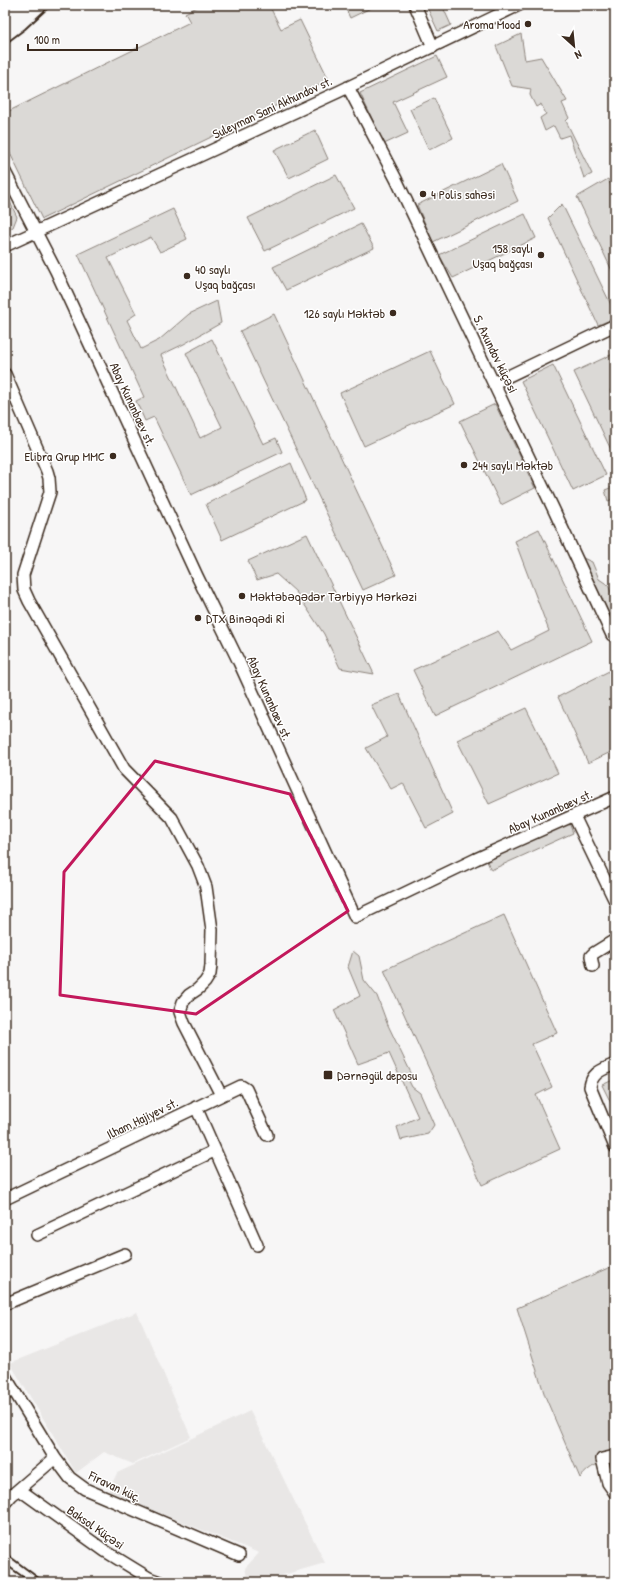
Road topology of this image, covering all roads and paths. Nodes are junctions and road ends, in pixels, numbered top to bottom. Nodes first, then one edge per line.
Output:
1 (415, 5) edge
2 (519, 5) edge
3 (433, 47) junction
4 (348, 87) junction
5 (5, 172) edge
6 (36, 232) junction
7 (5, 246) edge
8 (615, 324) edge
9 (5, 374) edge
10 (494, 384) junction
11 (612, 635) dead end
12 (615, 797) edge
13 (574, 816) junction
14 (615, 900) edge
15 (615, 940) edge
16 (594, 966) dead end
17 (615, 1064) edge
18 (221, 1095) junction
19 (196, 1107) junction
20 (267, 1135) dead end
21 (615, 1147) edge
22 (214, 1151) junction
23 (5, 1199) edge
24 (37, 1235) dead end
25 (257, 1245) dead end
26 (125, 1254) dead end
27 (5, 1304) edge
28 (5, 1376) edge
29 (9, 1392) edge
30 (615, 1456) edge
31 (55, 1458) junction
32 (20, 1490) junction
33 (615, 1493) edge
34 (5, 1503) edge
35 (239, 1555) dead end
36 (160, 1582) edge

1 - 3 street
2 - 3 street, Suleyman Sani Akhundov st.
3 - 4 street, Suleyman Sani Akhundov st.
4 - 6 street, Suleyman Sani Akhundov st.
4 - 10 street, S. Axundov küçəsi
5 - 6 street
6 - 7 street, Suleyman Sani Akhundov st.
6 - 13 street, Abay Kunanbaev st.
8 - 10 street
9 - 18 street
10 - 11 street, S. Axundov küçəsi
12 - 13 street, Abay Kunanbaev st.
13 - 14 street
15 - 16 street
17 - 21 street
18 - 19 street, Ilham Hajiyev st.
18 - 20 street, Ilham Hajiyev st.
19 - 22 street
19 - 23 street, Ilham Hajiyev st.
22 - 24 street
22 - 25 street
26 - 27 street
28 - 29 street, Firavan küç.
29 - 31 street, Firavan küç.
30 - 33 street
31 - 32 street
31 - 35 street, Firavan küç.
32 - 34 street
32 - 36 street, Baksol Küçəsi

